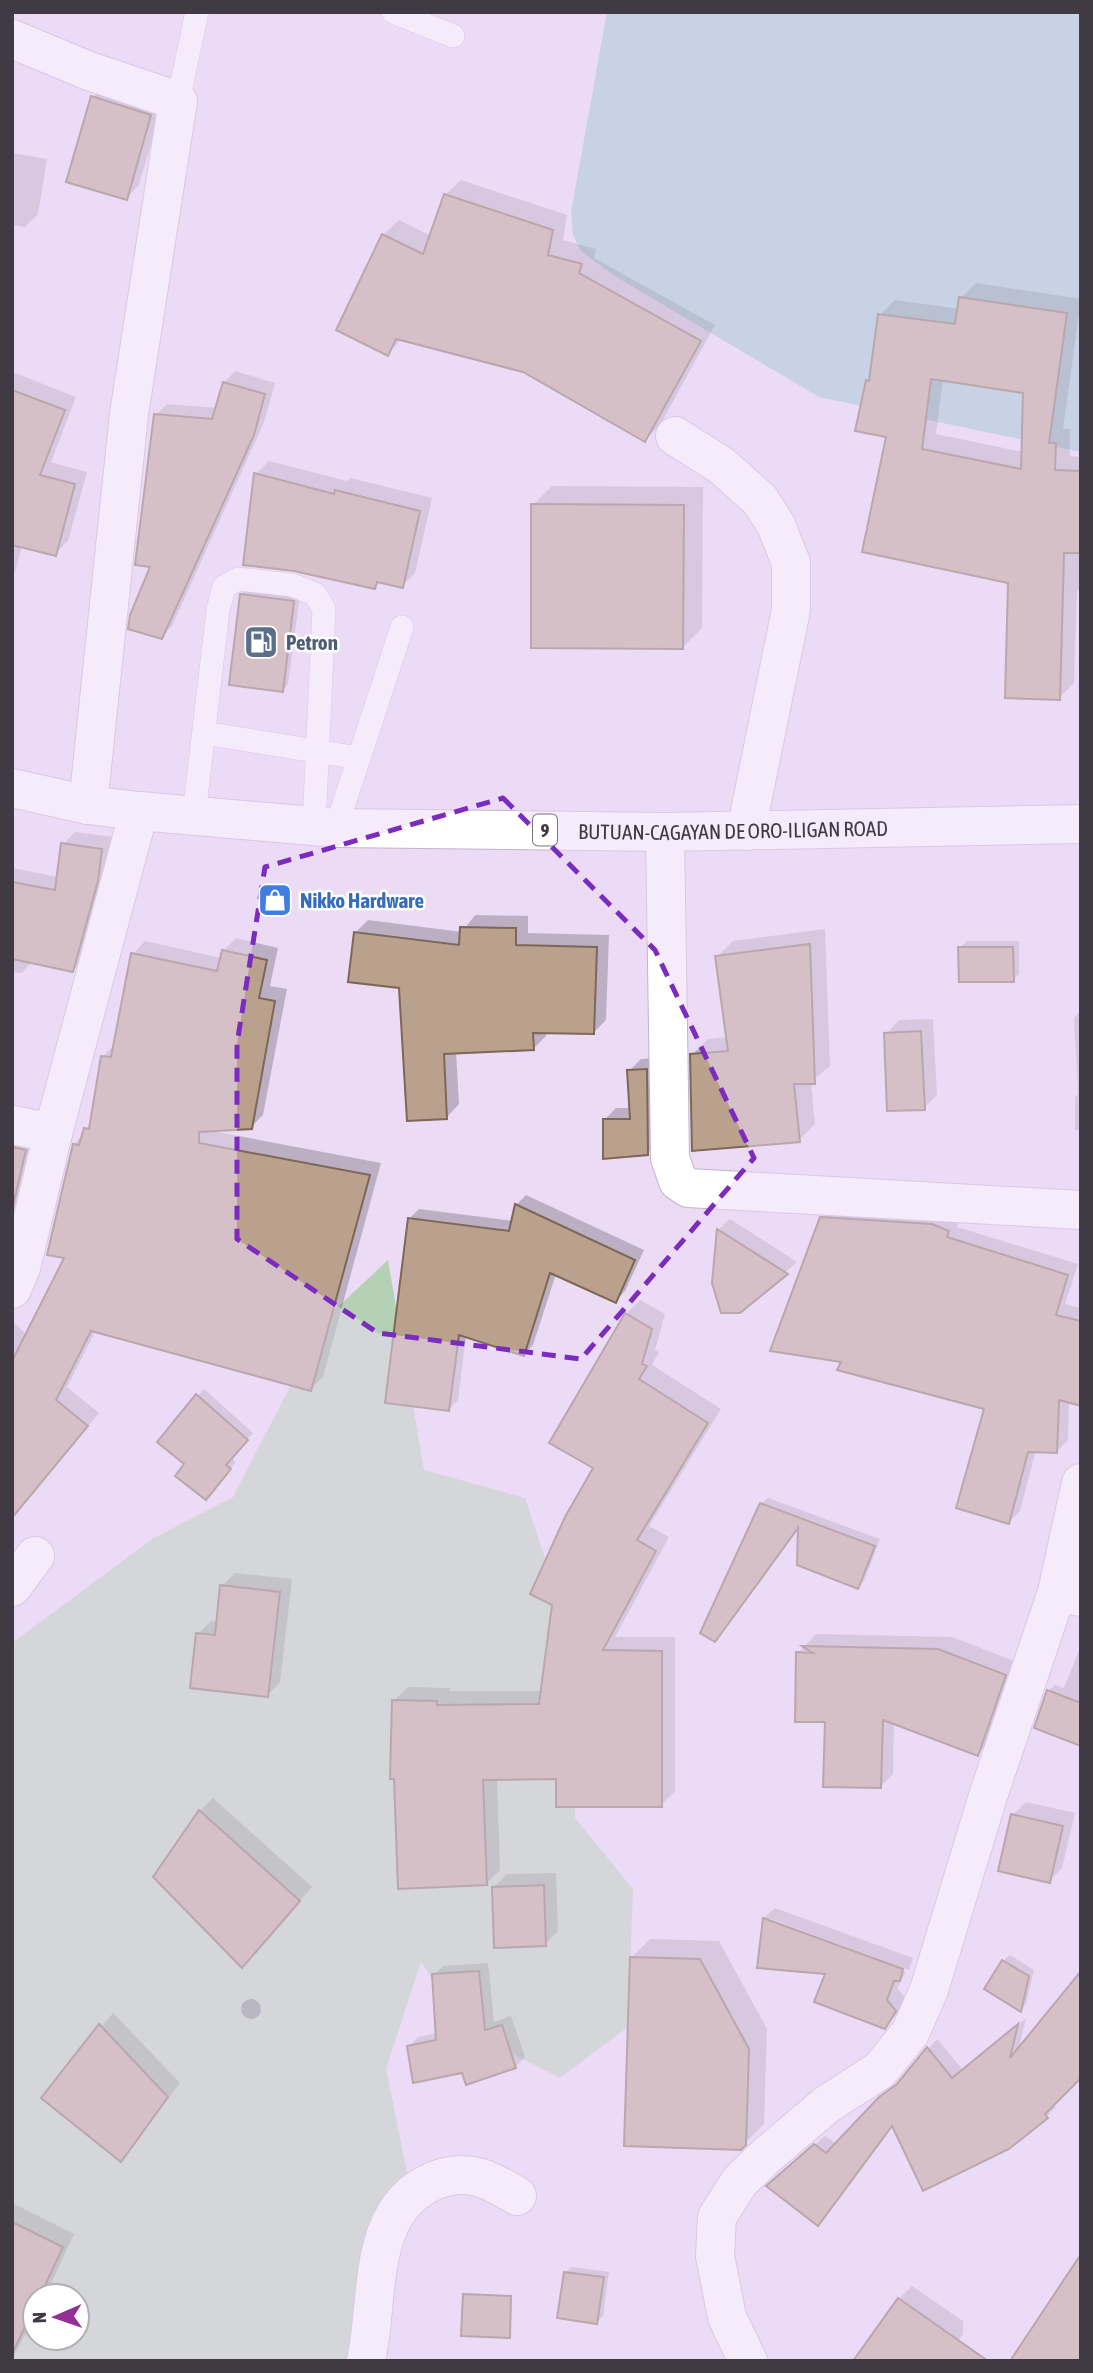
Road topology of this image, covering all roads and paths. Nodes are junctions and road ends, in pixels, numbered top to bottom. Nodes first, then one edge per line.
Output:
1 (197, 12) edge
2 (393, 12) edge
3 (453, 36) dead end
4 (12, 39) edge
5 (178, 101) junction
6 (675, 436) dead end
7 (402, 627) dead end
8 (204, 733) junction
9 (317, 751) junction
10 (359, 758) junction
11 (12, 788) edge
12 (88, 805) junction
13 (139, 811) junction
14 (194, 816) junction
15 (1081, 824) edge
16 (325, 827) junction
17 (746, 831) junction
18 (665, 832) junction
19 (12, 1125) edge
20 (53, 1133) junction
21 (1081, 1210) edge
22 (12, 1289) edge
23 (1081, 1483) edge
24 (36, 1556) dead end
25 (12, 1587) edge
26 (1069, 1595) edge
27 (517, 2196) dead end
28 (371, 2356) edge
29 (748, 2361) edge

1 - 5 lane
2 - 3 lane
4 - 5 main road
5 - 12 main road
6 - 17 main road
7 - 10 lane
8 - 9 lane
8 - 9 lane
8 - 14 lane
9 - 10 lane
9 - 16 lane
10 - 16 lane
11 - 12 main road, BUTUAN-CAGAYAN DE ORO-ILIGAN ROAD / 9
12 - 13 main road, BUTUAN-CAGAYAN DE ORO-ILIGAN ROAD / 9
13 - 14 main road, BUTUAN-CAGAYAN DE ORO-ILIGAN ROAD / 9
13 - 20 main road
14 - 16 main road, BUTUAN-CAGAYAN DE ORO-ILIGAN ROAD / 9
15 - 17 main road, BUTUAN-CAGAYAN DE ORO-ILIGAN ROAD / 9
16 - 18 main road, BUTUAN-CAGAYAN DE ORO-ILIGAN ROAD / 9
17 - 18 main road, BUTUAN-CAGAYAN DE ORO-ILIGAN ROAD / 9
18 - 21 main road
19 - 20 main road
20 - 22 main road
23 - 26 main road
24 - 25 main road
26 - 29 main road
27 - 28 main road

